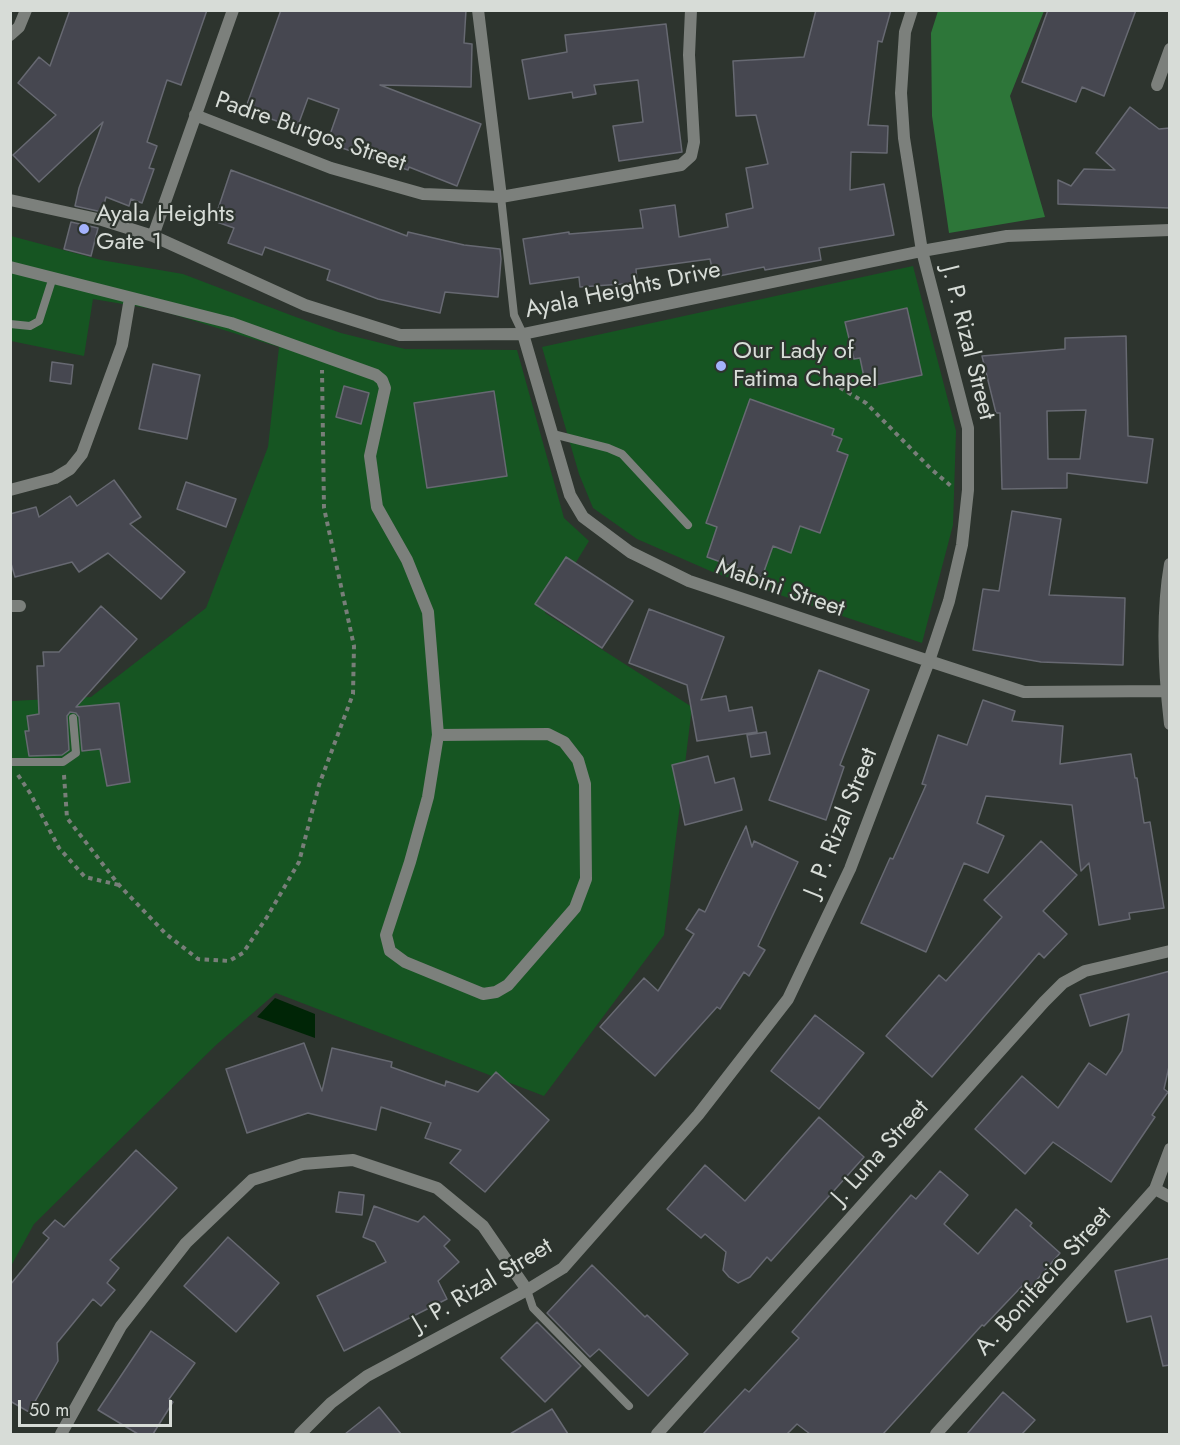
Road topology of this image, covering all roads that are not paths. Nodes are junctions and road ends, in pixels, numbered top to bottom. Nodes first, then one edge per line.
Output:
1 (26, 10) edge
2 (233, 10) edge
3 (478, 10) edge
4 (691, 10) edge
5 (912, 10) edge
6 (10, 35) edge
7 (1170, 49) edge
8 (1157, 85) dead end
9 (195, 115) junction
10 (501, 197) junction
11 (10, 200) edge
12 (1170, 230) edge
13 (153, 237) junction
14 (922, 251) junction
15 (10, 267) edge
16 (53, 277) junction
17 (130, 298) junction
18 (10, 324) edge
19 (523, 334) junction
20 (553, 434) junction
21 (10, 490) edge
22 (688, 525) dead end
23 (1170, 564) edge
24 (929, 661) junction
25 (1166, 691) junction
26 (73, 718) dead end
27 (1170, 724) edge
28 (438, 735) junction
29 (10, 762) edge
30 (1170, 951) edge
31 (1170, 1149) edge
32 (1155, 1189) junction
33 (1170, 1197) edge
34 (527, 1290) junction
35 (629, 1406) dead end
36 (61, 1434) edge
37 (300, 1434) edge
38 (657, 1434) edge
39 (936, 1434) edge

1 - 6 street
2 - 9 street
3 - 10 street
4 - 10 street, Padre Burgos Street
5 - 14 street, J. P. Rizal Street
7 - 8 street
9 - 10 street, Padre Burgos Street
9 - 13 street
10 - 19 lane
11 - 13 street, Ayala Heights Drive
12 - 14 street, Ayala Heights Drive
13 - 19 street, Ayala Heights Drive
14 - 19 street, Ayala Heights Drive
14 - 24 street, J. P. Rizal Street
15 - 16 street
16 - 17 street
16 - 18 lane
17 - 21 street
17 - 28 street
19 - 20 street, Mabini Street
20 - 22 lane
20 - 24 street, Mabini Street
23 - 25 street
24 - 25 street, Mabini Street
24 - 34 street, J. P. Rizal Street
25 - 27 street
26 - 29 lane
28 - 28 street
30 - 38 street, J. Luna Street
31 - 32 street, A. Bonifacio Street
32 - 33 street
32 - 39 street, A. Bonifacio Street
34 - 35 lane
34 - 36 street
34 - 37 street, J. P. Rizal Street

